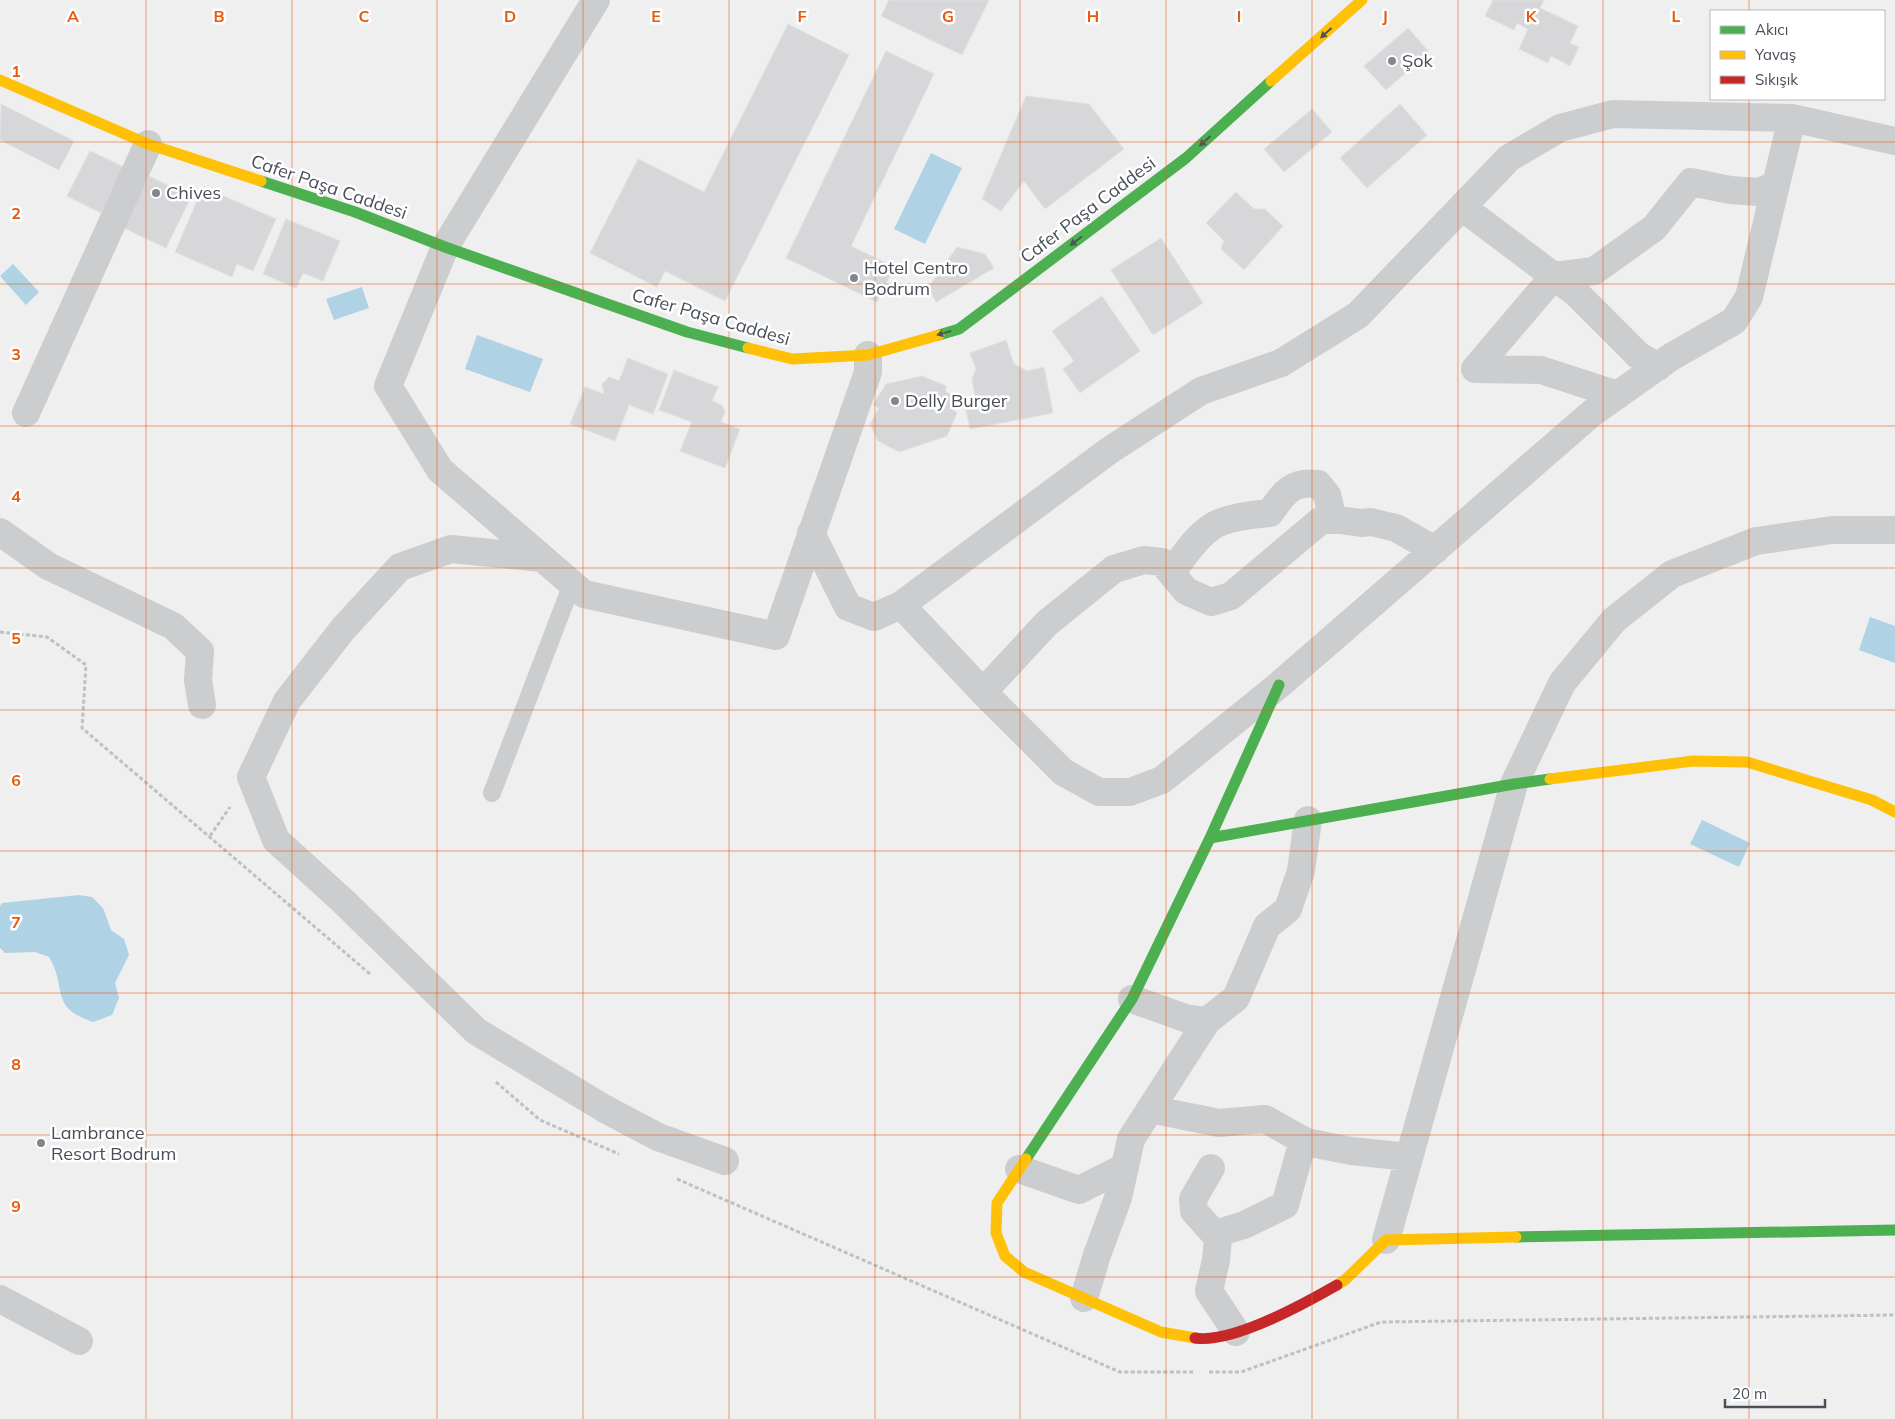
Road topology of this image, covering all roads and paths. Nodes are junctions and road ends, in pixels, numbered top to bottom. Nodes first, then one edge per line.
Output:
1 (596, 0) edge
2 (1362, 0) edge
3 (0, 80) edge
4 (1792, 118) junction
5 (1895, 141) edge
6 (148, 144) junction
7 (1776, 185) junction
8 (1462, 207) junction
9 (445, 248) junction
10 (1554, 276) junction
11 (868, 355) junction
12 (1658, 367) junction
13 (1618, 395) junction
14 (26, 413) dead end
15 (1333, 519) junction
16 (1895, 530) edge
17 (0, 532) edge
18 (812, 533) junction
19 (1435, 550) junction
20 (542, 558) junction
21 (1171, 573) junction
22 (572, 584) junction
23 (901, 605) junction
24 (0, 632) edge
25 (1280, 685) junction
26 (983, 692) junction
27 (202, 705) dead end
28 (1514, 784) junction
29 (492, 793) dead end
30 (1895, 812) edge
31 (1308, 820) junction
32 (1210, 838) junction
33 (375, 978) dead end
34 (1132, 999) junction
35 (1207, 1021) junction
36 (495, 1081) dead end
37 (1150, 1109) junction
38 (1303, 1141) junction
39 (622, 1155) dead end
40 (1409, 1157) junction
41 (725, 1161) dead end
42 (1125, 1167) junction
43 (1211, 1168) dead end
44 (1019, 1169) junction
45 (676, 1179) dead end
46 (1895, 1230) edge
47 (1215, 1234) junction
48 (1386, 1240) junction
49 (1084, 1298) junction
50 (0, 1299) edge
51 (1895, 1315) edge
52 (1236, 1332) junction
53 (80, 1341) dead end

1 - 9 street
2 -> 11 street, Cafer Paşa Caddesi
3 - 6 street, Cafer Paşa Caddesi
4 - 5 street
4 - 7 street
4 - 8 street
6 - 9 street, Cafer Paşa Caddesi
6 - 14 street
7 - 10 street
7 - 12 street
8 - 10 street
8 - 23 street
9 - 11 street, Cafer Paşa Caddesi
9 - 20 street
10 - 12 street
10 - 13 street
11 - 18 street
12 - 13 street
13 - 19 street
15 - 19 street
15 - 21 street
15 - 21 street
16 - 28 street
17 - 27 street
18 - 22 street
18 - 23 street
19 - 25 street
20 - 22 street
20 - 41 street
21 - 26 street
22 - 29 lane
23 - 26 street
24 - 33 path
25 - 26 street
25 - 32 street
28 - 30 street
28 - 31 street
28 - 40 street
31 - 32 street
31 - 35 street
32 - 34 street
34 - 35 street
34 - 44 street
35 - 37 street
36 - 39 path
37 - 38 street
37 - 42 street
38 - 40 street
38 - 47 street
40 - 48 street
42 - 44 street
42 - 49 street
43 - 47 street
44 - 49 street
45 - 51 path
46 - 48 street
47 - 52 street
48 - 52 street
49 - 52 street
50 - 53 street

